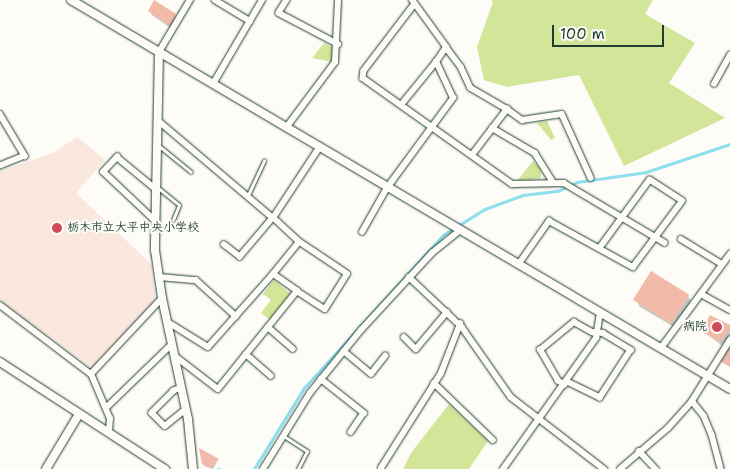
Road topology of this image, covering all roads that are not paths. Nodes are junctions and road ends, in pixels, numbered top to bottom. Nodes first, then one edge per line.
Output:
1 (71, 0) edge
2 (190, 0) edge
3 (215, 0) edge
4 (262, 0) edge
5 (287, 0) edge
6 (338, 0) edge
7 (414, 2) edge
8 (250, 21) junction
9 (338, 44) junction
10 (446, 47) junction
11 (159, 52) junction
12 (730, 55) edge
13 (436, 62) junction
14 (213, 84) junction
15 (714, 84) dead end
16 (401, 105) junction
17 (506, 109) junction
18 (0, 114) edge
19 (160, 122) junction
20 (432, 126) junction
21 (286, 128) junction
22 (492, 128) junction
23 (159, 146) junction
24 (319, 148) junction
25 (472, 155) junction
26 (264, 161) dead end
27 (0, 166) edge
28 (191, 172) dead end
29 (591, 178) dead end
30 (553, 182) junction
31 (157, 188) junction
32 (387, 188) junction
33 (248, 194) junction
34 (622, 217) junction
35 (273, 218) junction
36 (173, 220) dead end
37 (155, 222) junction
38 (459, 231) junction
39 (362, 232) dead end
40 (656, 238) junction
41 (681, 239) dead end
42 (299, 242) junction
43 (665, 244) dead end
44 (224, 245) dead end
45 (600, 248) junction
46 (727, 260) edge
47 (518, 265) junction
48 (273, 274) junction
49 (159, 277) junction
50 (409, 277) junction
51 (297, 291) junction
52 (701, 294) junction
53 (162, 298) junction
54 (0, 306) edge
55 (730, 310) edge
56 (447, 312) junction
57 (600, 314) junction
58 (236, 316) junction
59 (168, 322) junction
60 (460, 324) junction
61 (268, 327) junction
62 (599, 332) junction
63 (404, 338) dead end
64 (730, 340) edge
65 (172, 344) junction
66 (661, 348) junction
67 (293, 349) dead end
68 (344, 351) junction
69 (246, 354) junction
70 (175, 356) junction
71 (385, 356) dead end
72 (0, 362) edge
73 (91, 374) junction
74 (706, 375) junction
75 (271, 376) dead end
76 (322, 379) junction
77 (434, 383) junction
78 (566, 384) junction
79 (181, 388) junction
80 (730, 389) edge
81 (692, 401) junction
82 (106, 408) junction
83 (186, 409) junction
84 (79, 414) junction
85 (541, 418) junction
86 (109, 432) junction
87 (351, 432) dead end
88 (282, 435) junction
89 (493, 440) dead end
90 (638, 451) junction
91 (382, 468) dead end
92 (46, 469) edge
93 (165, 469) edge
94 (193, 469) edge
95 (263, 469) edge
96 (298, 469) edge
97 (503, 469) edge
98 (604, 469) edge
99 (620, 469) edge
100 (656, 469) edge
101 (721, 469) edge

1 - 11 street
2 - 11 street
3 - 8 street
4 - 8 street
5 - 9 street
6 - 9 street
7 - 10 street
7 - 16 street
8 - 14 street
9 - 21 street
10 - 13 street
10 - 17 street
11 - 14 street
11 - 19 street
12 - 15 street
13 - 16 street
13 - 20 street
14 - 21 street
16 - 20 street
17 - 22 street
17 - 29 street
18 - 27 street
19 - 23 street
19 - 33 street
20 - 25 street
20 - 32 street
21 - 24 street
22 - 25 street
22 - 30 street
23 - 28 lane
23 - 31 street
24 - 32 street
24 - 35 street
25 - 30 street
26 - 33 lane
30 - 34 street
31 - 36 lane
31 - 37 street
31 - 37 street
32 - 38 street
32 - 39 street
33 - 35 street
34 - 40 street
34 - 40 street
34 - 45 street
35 - 42 street
35 - 44 street
37 - 49 street
38 - 47 street
38 - 50 street
40 - 43 street
40 - 45 street
41 - 46 street
42 - 48 street
42 - 51 street
45 - 47 street
46 - 52 street
47 - 57 street
48 - 51 street
48 - 58 street
49 - 53 street
49 - 58 street
50 - 56 street
50 - 68 street
51 - 61 street
52 - 55 street
52 - 66 street
53 - 59 street
53 - 73 street
54 - 73 street
56 - 60 street
56 - 63 street
57 - 62 street
57 - 66 street
58 - 59 street
59 - 65 street
60 - 77 street
60 - 85 street
61 - 67 street
61 - 69 street
62 - 78 street
62 - 78 street
62 - 78 street
64 - 74 street
65 - 70 street
65 - 82 street
66 - 74 street
68 - 71 street
68 - 76 street
69 - 70 street
69 - 75 street
70 - 79 street
72 - 84 street
73 - 82 street
74 - 80 street
74 - 81 street
76 - 87 street
76 - 88 street
77 - 89 street
77 - 91 street
78 - 85 street
79 - 83 street
79 - 83 street
81 - 90 street
81 - 101 street
82 - 86 street
83 - 94 street
84 - 86 street
84 - 92 street
85 - 97 street
85 - 98 street
86 - 93 street
88 - 95 street
88 - 96 lane
90 - 99 street
90 - 100 street

